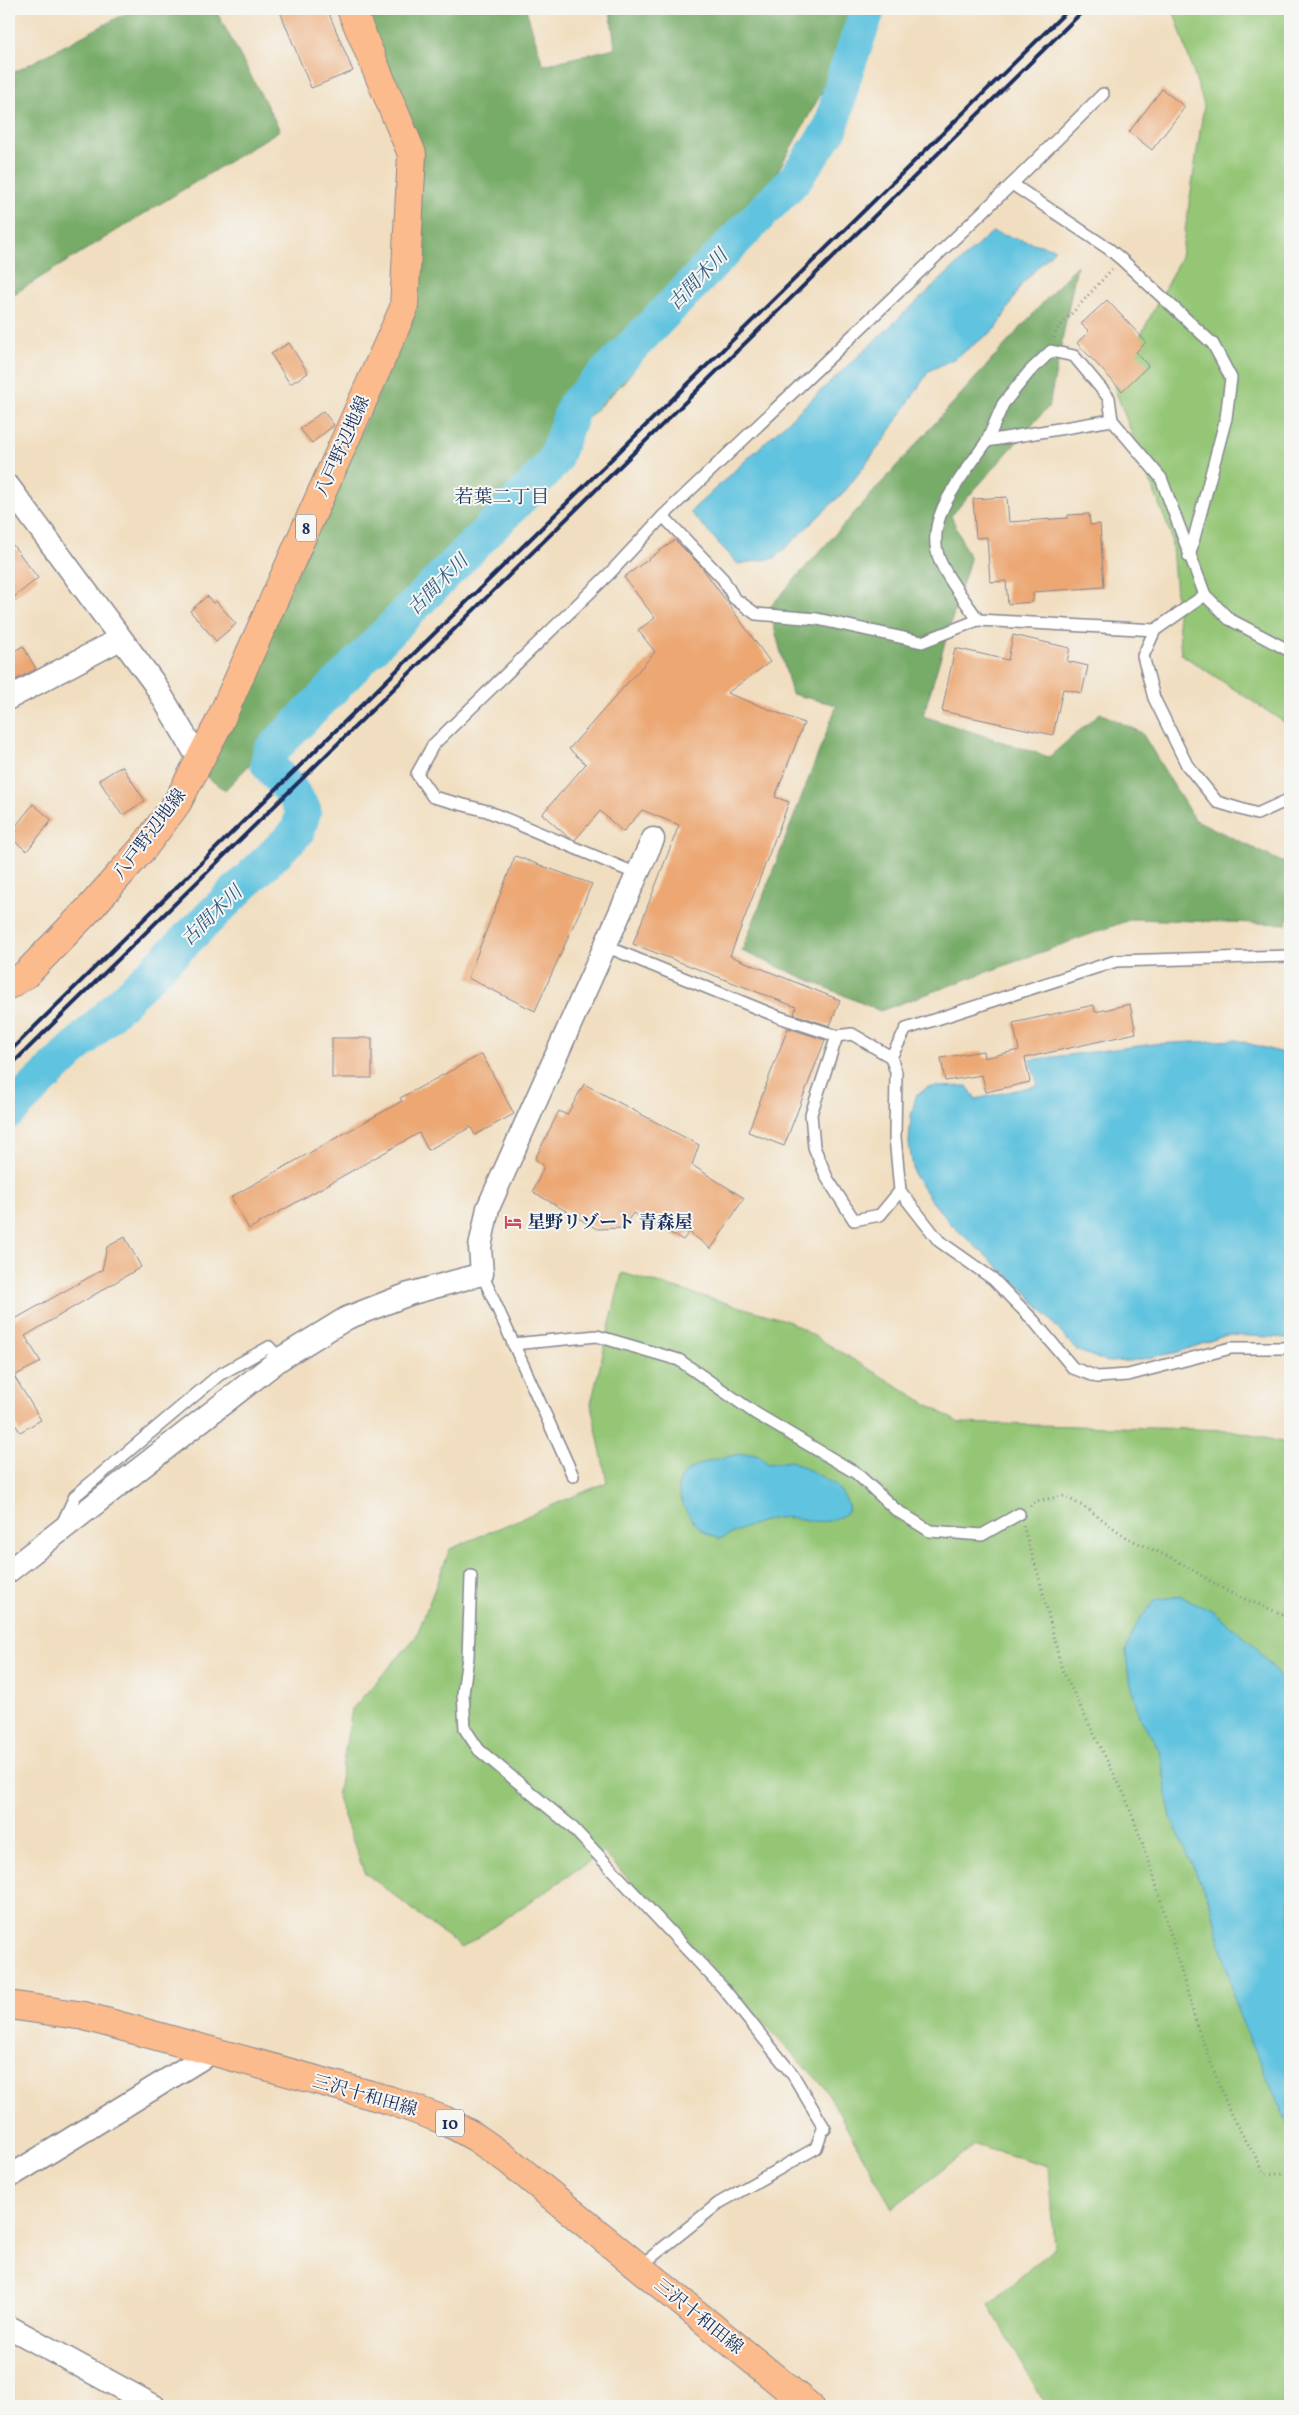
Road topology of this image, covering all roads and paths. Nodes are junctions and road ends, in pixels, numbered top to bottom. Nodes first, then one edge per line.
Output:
1 (352, 9) edge
2 (1103, 94) dead end
3 (1012, 184) junction
4 (1121, 259) junction
5 (1051, 351) junction
6 (1112, 420) junction
7 (987, 441) junction
8 (9, 487) edge
9 (663, 516) junction
10 (1189, 557) junction
11 (1204, 595) junction
12 (978, 620) junction
13 (1155, 630) junction
14 (120, 638) junction
15 (1290, 651) edge
16 (9, 698) edge
17 (200, 761) junction
18 (1290, 799) edge
19 (653, 839) dead end
20 (637, 874) junction
21 (605, 946) junction
22 (1290, 956) edge
23 (9, 985) edge
24 (837, 1036) junction
25 (890, 1057) junction
26 (900, 1191) junction
27 (482, 1274) junction
28 (513, 1344) junction
29 (1290, 1348) edge
30 (573, 1476) dead end
31 (1019, 1514) junction
32 (9, 1571) edge
33 (471, 1576) dead end
34 (1290, 1617) edge
35 (9, 2005) edge
36 (212, 2052) junction
37 (1290, 2175) edge
38 (9, 2177) edge
39 (639, 2267) junction
40 (9, 2327) edge
41 (141, 2404) edge
42 (809, 2406) edge

1 - 17 main road, 八戸野辺地線 / 8
2 - 3 lane
3 - 4 lane
3 - 9 lane
4 - 5 path
4 - 10 lane
5 - 6 lane
5 - 7 lane
6 - 7 lane
6 - 10 lane
7 - 12 lane
8 - 14 street
9 - 12 lane
9 - 20 lane
10 - 11 lane
11 - 13 lane
11 - 15 lane
12 - 13 lane
13 - 18 lane
14 - 16 street
14 - 17 street
17 - 23 main road, 八戸野辺地線 / 8
19 - 20 street
20 - 21 street
21 - 24 lane
21 - 27 street
22 - 25 lane
24 - 25 lane
24 - 26 lane
25 - 26 lane
26 - 29 lane
27 - 28 lane
27 - 32 street
28 - 30 lane
28 - 31 lane
31 - 34 path
31 - 37 path
33 - 39 lane
35 - 36 main road, 三沢十和田線 / 10
36 - 38 street
36 - 39 main road, 三沢十和田線 / 10
39 - 42 main road, 三沢十和田線 / 10
40 - 41 street

